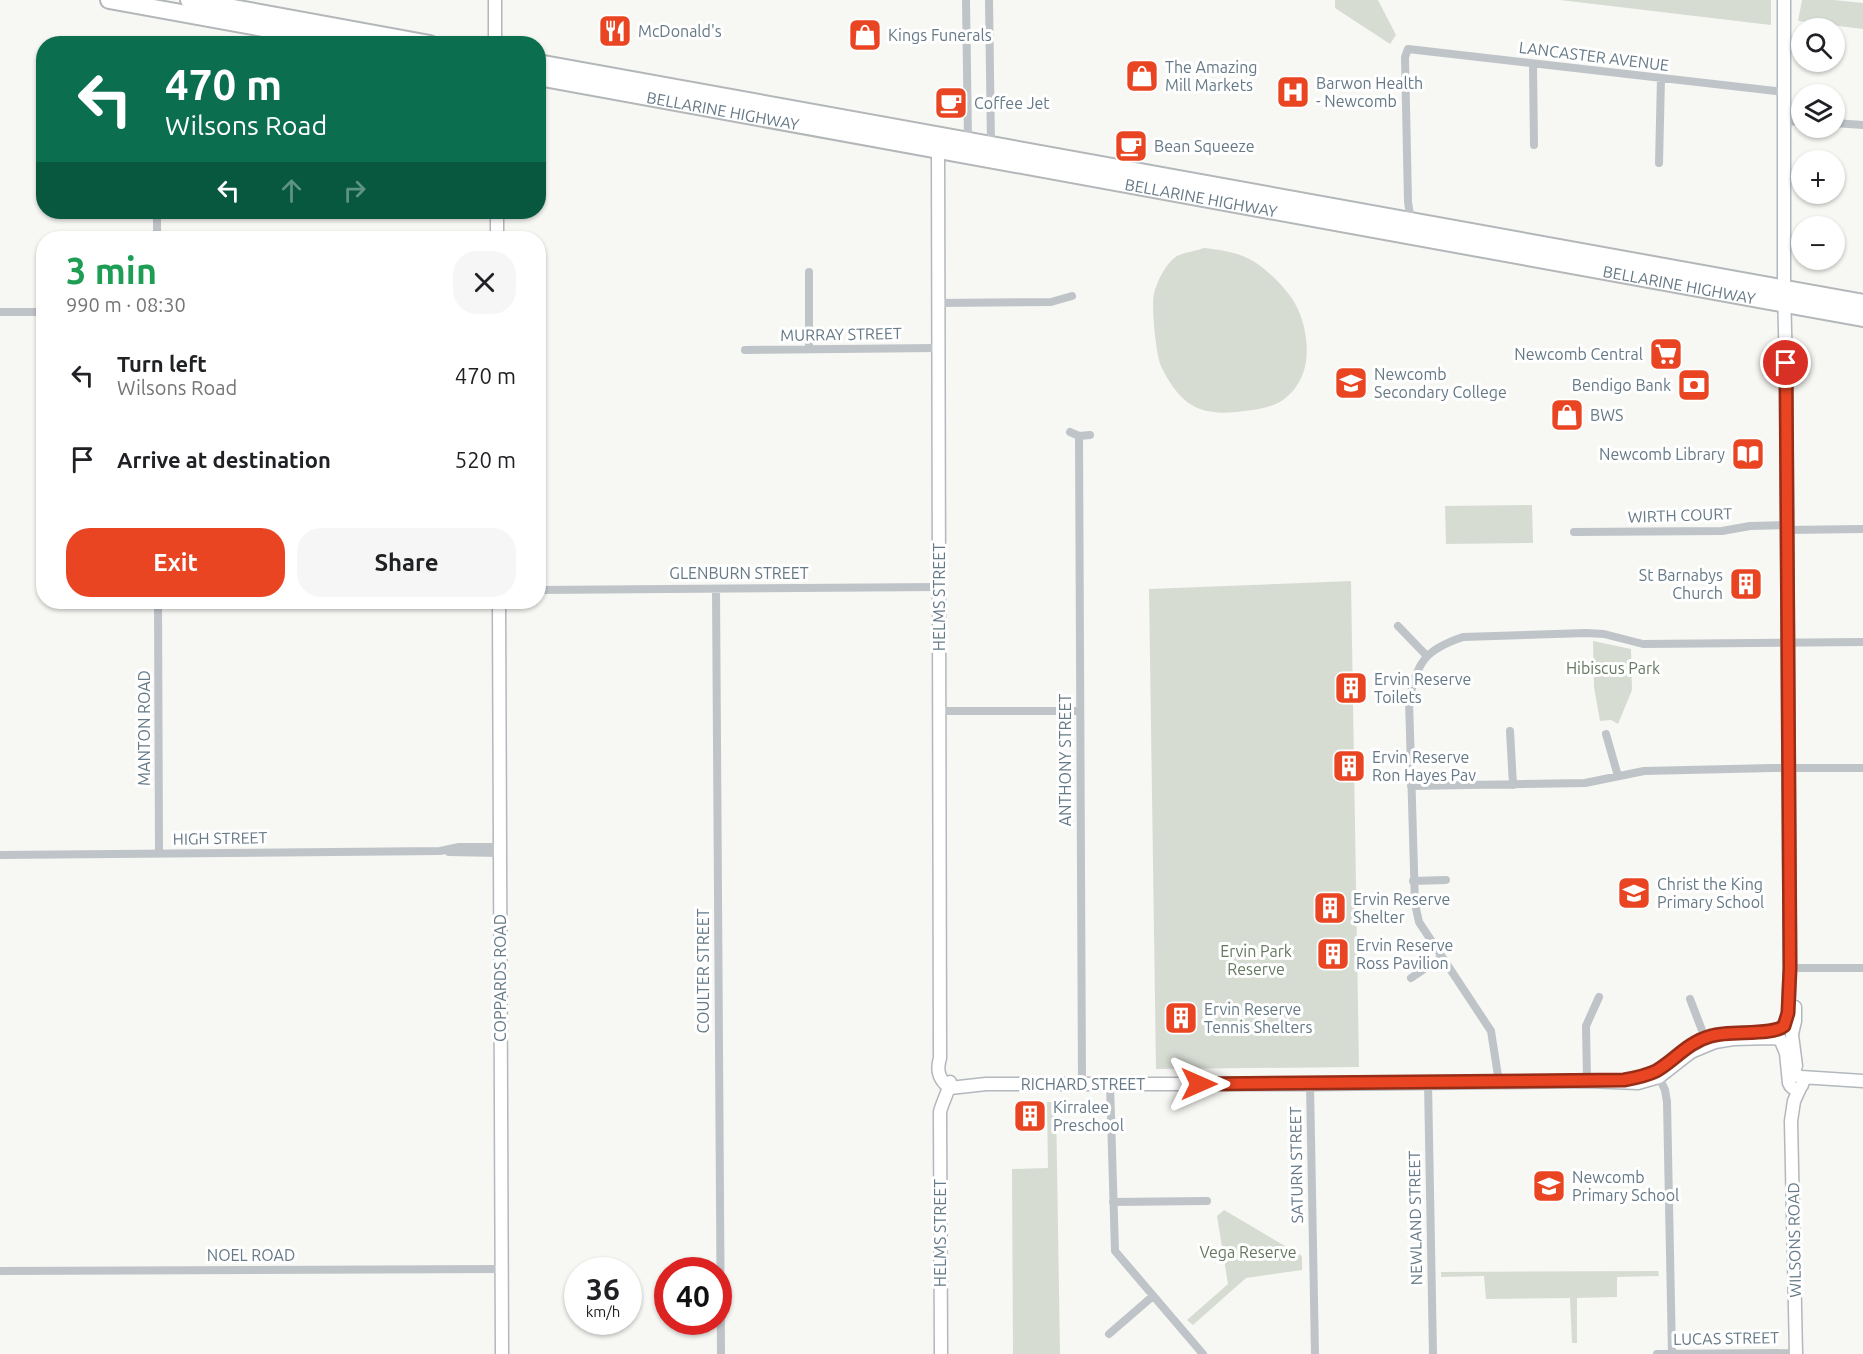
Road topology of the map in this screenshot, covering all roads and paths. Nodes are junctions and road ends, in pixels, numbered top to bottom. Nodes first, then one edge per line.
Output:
1 (109, 0) edge
2 (189, 0) edge
3 (495, 0) edge
4 (966, 0) edge
5 (988, 0) edge
6 (1784, 0) edge
7 (308, 36) edge
8 (386, 36) edge
9 (495, 36) edge
10 (1533, 64) junction
11 (546, 65) edge
12 (1660, 78) junction
13 (546, 79) edge
14 (1784, 92) junction
15 (1784, 121) junction
16 (1791, 121) edge
17 (1845, 124) edge
18 (1863, 125) edge
19 (968, 141) junction
20 (938, 143) junction
21 (1534, 144) dead end
22 (991, 145) junction
23 (1659, 163) dead end
24 (1411, 221) junction
25 (809, 272) dead end
26 (1072, 296) dead end
27 (1784, 296) junction
28 (938, 303) junction
29 (1863, 303) edge
30 (0, 312) edge
31 (36, 312) edge
32 (1863, 318) edge
33 (937, 348) junction
34 (809, 349) junction
35 (745, 350) dead end
36 (1090, 435) dead end
37 (1787, 528) junction
38 (1863, 529) edge
39 (1574, 532) dead end
40 (939, 586) junction
41 (716, 589) junction
42 (546, 590) edge
43 (158, 609) edge
44 (499, 609) edge
45 (1398, 626) dead end
46 (1787, 642) junction
47 (1863, 642) edge
48 (1426, 655) junction
49 (939, 711) junction
50 (1080, 711) junction
51 (1510, 731) dead end
52 (1606, 734) dead end
53 (1863, 768) edge
54 (1789, 769) junction
55 (1618, 776) junction
56 (1513, 785) junction
57 (1411, 786) junction
58 (499, 850) junction
59 (159, 853) junction
60 (0, 855) edge
61 (1446, 880) dead end
62 (1413, 881) junction
63 (1442, 957) junction
64 (1790, 968) junction
65 (1863, 968) edge
66 (1411, 978) dead end
67 (1599, 997) dead end
68 (1690, 999) dead end
69 (1785, 1034) junction
70 (1706, 1041) junction
71 (1657, 1074) junction
72 (1587, 1081) junction
73 (1863, 1081) edge
74 (1499, 1082) junction
75 (1797, 1082) junction
76 (1428, 1083) junction
77 (947, 1084) junction
78 (1082, 1084) junction
79 (1110, 1084) junction
80 (1310, 1084) junction
81 (1207, 1200) dead end
82 (1113, 1202) junction
83 (501, 1269) junction
84 (0, 1270) edge
85 (1153, 1296) junction
86 (1109, 1334) dead end
87 (502, 1354) edge
88 (721, 1354) edge
89 (941, 1354) edge
90 (1203, 1354) edge
91 (1315, 1354) edge
92 (1432, 1354) edge
93 (1657, 1354) edge
94 (1672, 1354) edge
95 (1796, 1354) edge

1 - 7 highway
2 - 8 highway
3 - 9 street
4 - 19 street
5 - 22 street
6 - 14 street, WILSONS ROAD
10 - 12 street, LANCASTER AVENUE
10 - 21 street
10 - 24 street, LANCASTER AVENUE
11 - 20 highway, BELLARINE HIGHWAY
12 - 14 street, LANCASTER AVENUE
12 - 23 street
13 - 20 highway, BELLARINE HIGHWAY
14 - 15 street, WILSONS ROAD
15 - 16 street
15 - 27 street, WILSONS ROAD
17 - 18 street
19 - 20 highway, BELLARINE HIGHWAY
19 - 22 highway, BELLARINE HIGHWAY
20 - 27 highway, BELLARINE HIGHWAY
20 - 28 street, HELMS STREET
22 - 24 highway, BELLARINE HIGHWAY
24 - 27 highway, BELLARINE HIGHWAY
25 - 34 street
26 - 28 street
27 - 29 highway, BELLARINE HIGHWAY
27 - 32 highway, BELLARINE HIGHWAY
27 - 37 street, WILSONS ROAD
28 - 33 street, HELMS STREET
30 - 31 street
33 - 34 street, MURRAY STREET
33 - 40 street, HELMS STREET
34 - 35 street, MURRAY STREET
36 - 50 street, ANTHONY STREET
37 - 38 street, WIRTH COURT
37 - 39 street, WIRTH COURT
37 - 46 street, WILSONS ROAD
40 - 41 street, GLENBURN STREET
40 - 49 street, HELMS STREET
41 - 42 street, GLENBURN STREET
41 - 88 street, COULTER STREET
43 - 59 street, MANTON ROAD
44 - 58 street, COPPARDS ROAD
45 - 48 street
46 - 47 street
46 - 48 street
46 - 54 street, WILSONS ROAD
48 - 57 street
49 - 50 street
49 - 77 street, HELMS STREET
50 - 78 street, ANTHONY STREET
51 - 56 street
52 - 55 street
53 - 54 street
54 - 55 street
54 - 64 street, WILSONS ROAD
55 - 56 street
56 - 57 street
57 - 62 street
58 - 59 street, HIGH STREET
58 - 83 street, COPPARDS ROAD
59 - 60 street, HIGH STREET
61 - 62 street
62 - 63 street
63 - 66 street
63 - 74 street
64 - 65 street
64 - 69 street, WILSONS ROAD
67 - 72 street
68 - 70 street
69 - 70 street, RICHARD STREET
69 - 75 street, WILSONS ROAD
70 - 71 street, RICHARD STREET
71 - 72 street, RICHARD STREET
71 - 94 street
72 - 74 street, RICHARD STREET
73 - 75 street
74 - 76 street, RICHARD STREET
75 - 95 street, WILSONS ROAD
76 - 80 street, RICHARD STREET
76 - 92 street, NEWLAND STREET
77 - 78 street, RICHARD STREET
77 - 89 street, HELMS STREET
78 - 79 street, RICHARD STREET
79 - 80 street, RICHARD STREET
79 - 82 street
80 - 91 street, SATURN STREET
81 - 82 street
82 - 85 street
83 - 84 street, NOEL ROAD
83 - 87 street, COPPARDS ROAD
85 - 86 street
85 - 90 street
93 - 94 street, LUCAS STREET
94 - 95 street, LUCAS STREET

